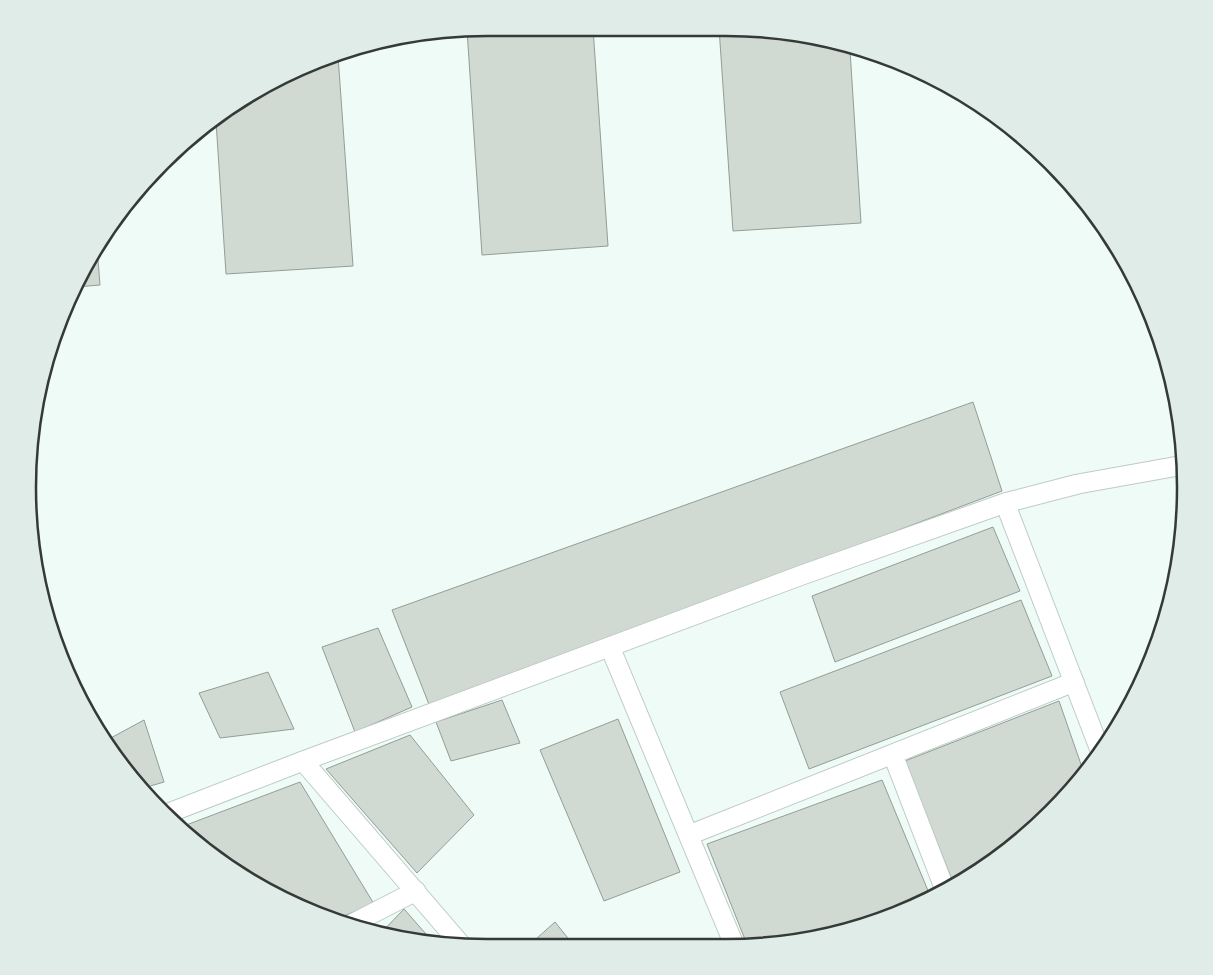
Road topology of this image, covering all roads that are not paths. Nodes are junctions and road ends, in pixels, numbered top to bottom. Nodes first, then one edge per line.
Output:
1 (1176, 466) edge
2 (1004, 503) junction
3 (610, 647) junction
4 (1074, 682) junction
5 (1097, 743) edge
6 (894, 755) junction
7 (303, 761) junction
8 (173, 811) edge
9 (689, 835) junction
10 (942, 883) edge
11 (416, 891) junction
12 (360, 920) edge
13 (456, 938) edge
14 (731, 939) edge

1 - 2 street
2 - 3 street
2 - 4 street
3 - 7 street
3 - 9 street
4 - 5 street
4 - 6 street
6 - 9 street
6 - 10 street
7 - 8 street
7 - 11 street
9 - 14 street
11 - 12 street
11 - 13 street

